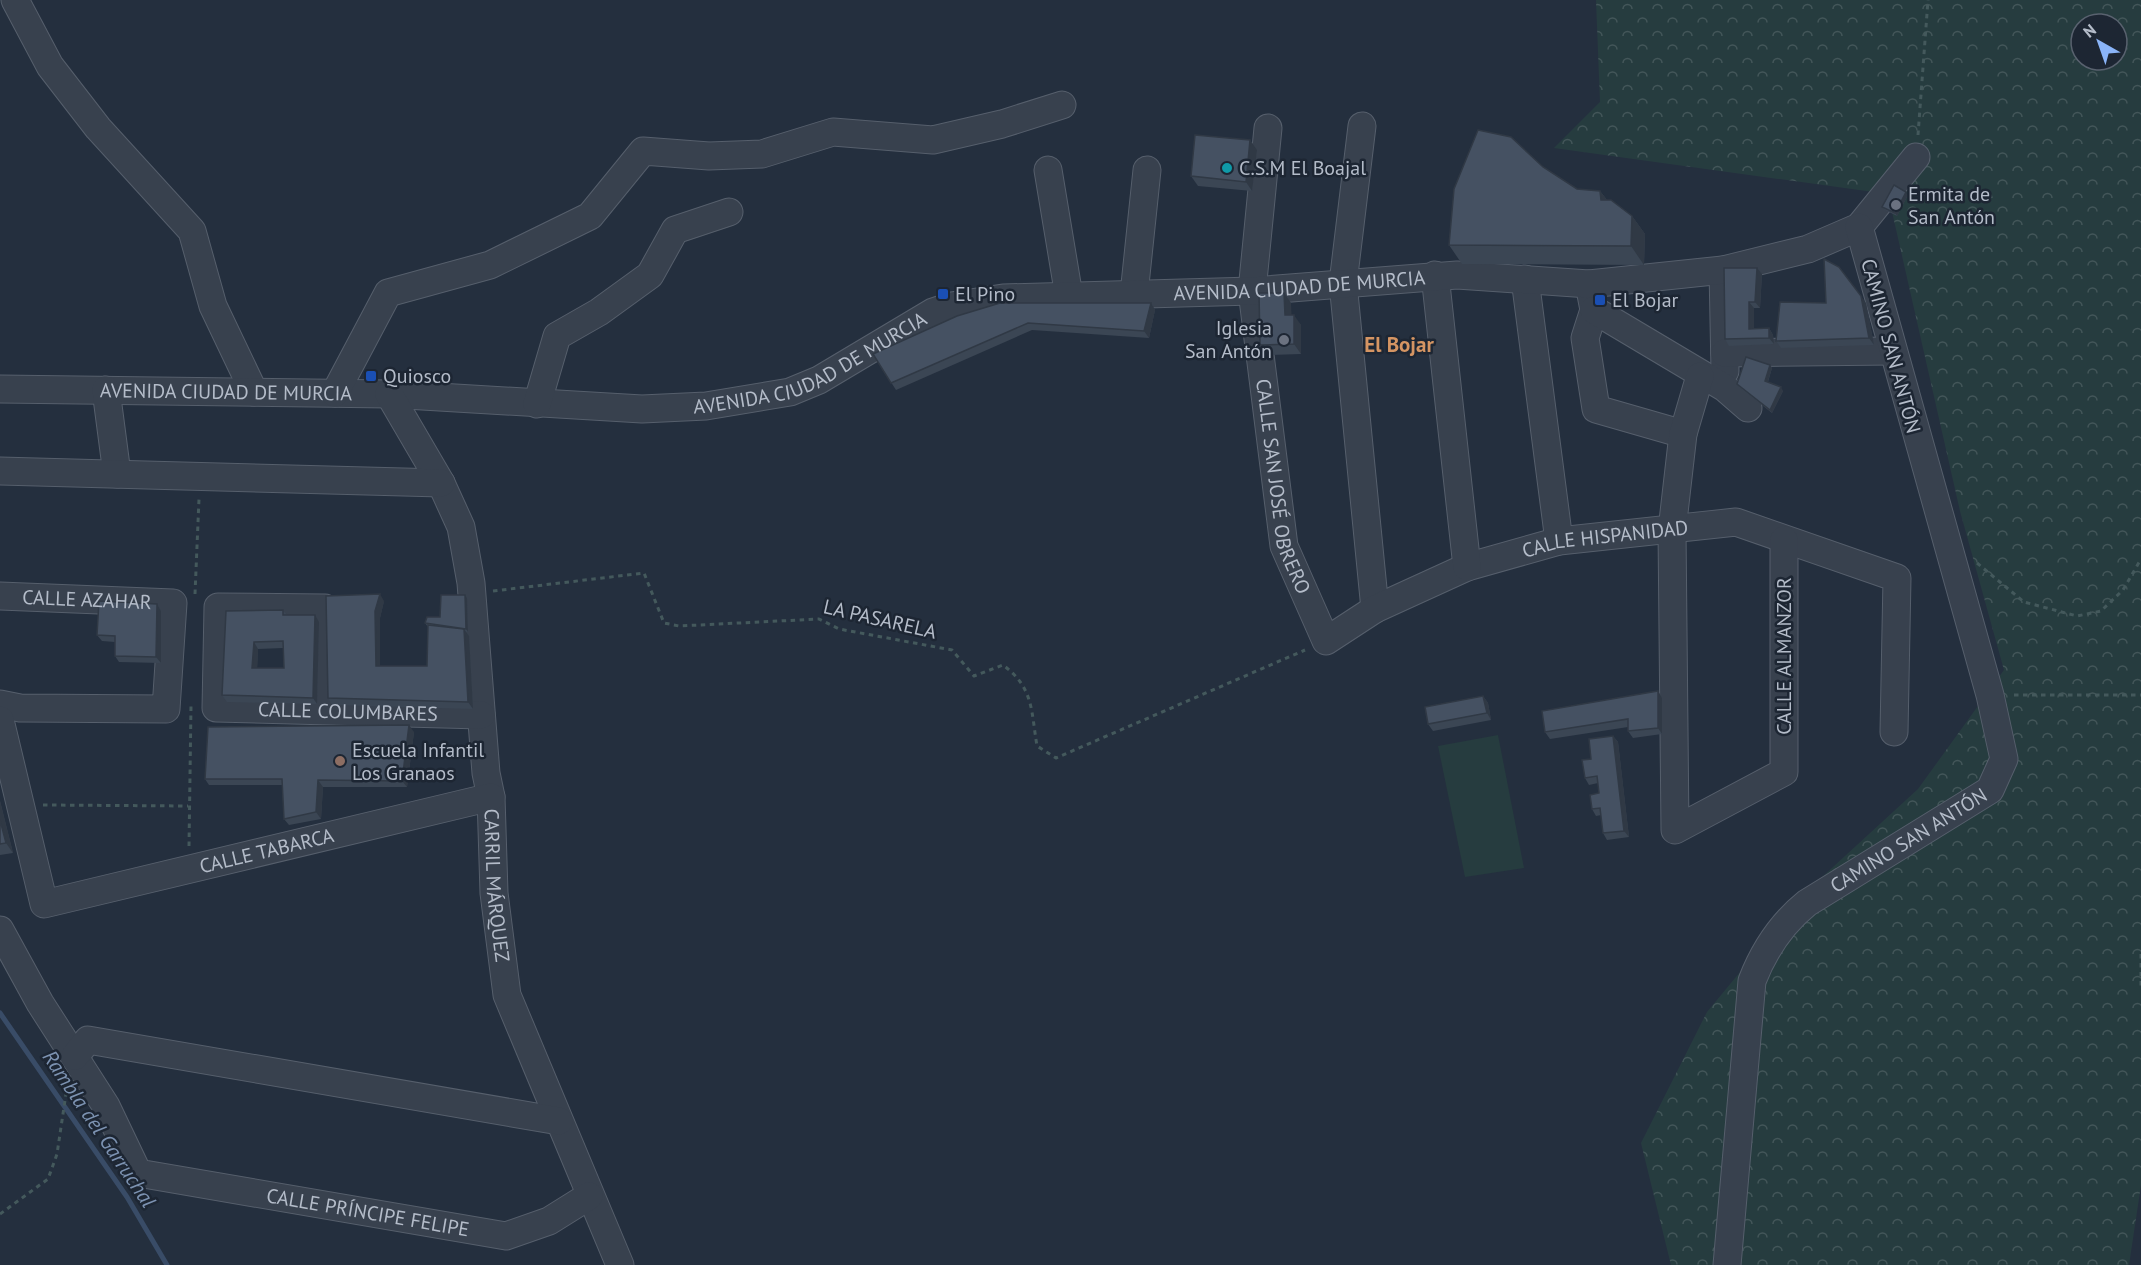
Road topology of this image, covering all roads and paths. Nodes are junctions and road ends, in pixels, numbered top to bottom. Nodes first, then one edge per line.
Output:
1 (15, 0) edge
2 (1928, 0) edge
3 (1062, 105) dead end
4 (1362, 126) dead end
5 (1268, 128) dead end
6 (1916, 157) joint
7 (1047, 170) dead end
8 (1147, 170) dead end
9 (729, 212) dead end
10 (1859, 227) junction
11 (1723, 270) junction
12 (1435, 276) junction
13 (1525, 279) junction
14 (1343, 283) junction
15 (1252, 291) junction
16 (1134, 294) junction
17 (1069, 296) junction
18 (1592, 297) junction
19 (1893, 351) junction
20 (1725, 353) junction
21 (1700, 376) junction
22 (1725, 388) junction
23 (0, 389) edge
24 (106, 390) junction
25 (254, 392) junction
26 (335, 393) junction
27 (389, 394) junction
28 (537, 404) junction
29 (1748, 408) dead end
30 (1683, 434) junction
31 (0, 471) edge
32 (117, 474) junction
33 (441, 483) junction
34 (1672, 530) junction
35 (1784, 540) junction
36 (1559, 541) junction
37 (2141, 559) edge
38 (1975, 562) dead end
39 (1467, 567) junction
40 (472, 594) junction
41 (0, 597) edge
42 (1375, 609) junction
43 (1326, 641) junction
44 (1990, 695) junction
45 (2141, 695) edge
46 (0, 704) edge
47 (323, 710) junction
48 (482, 715) junction
49 (0, 720) edge
50 (1894, 732) dead end
51 (491, 797) junction
52 (20, 805) junction
53 (188, 806) dead end
54 (0, 930) edge
55 (2141, 954) edge
56 (2141, 989) edge
57 (75, 1056) junction
58 (66, 1089) dead end
59 (559, 1121) junction
60 (589, 1196) junction
61 (0, 1214) edge
62 (620, 1265) edge
63 (1727, 1265) edge

1 - 25 street
2 - 6 path
3 - 26 street
4 - 14 street
5 - 15 street, CALLE SAN JOSÉ OBRERO
6 - 10 street
7 - 17 street
8 - 16 street
9 - 28 street
10 - 11 street, AVENIDA CIUDAD DE MURCIA
10 - 19 street, CAMINO SAN ANTÓN
11 - 18 street, AVENIDA CIUDAD DE MURCIA
11 - 20 street
12 - 13 street, AVENIDA CIUDAD DE MURCIA
12 - 14 street, AVENIDA CIUDAD DE MURCIA
12 - 39 street
13 - 18 street, AVENIDA CIUDAD DE MURCIA
13 - 36 street
14 - 15 street, AVENIDA CIUDAD DE MURCIA
14 - 42 street
15 - 16 street, AVENIDA CIUDAD DE MURCIA
15 - 43 street, CALLE SAN JOSÉ OBRERO
16 - 17 street, AVENIDA CIUDAD DE MURCIA
17 - 28 street, AVENIDA CIUDAD DE MURCIA
18 - 21 street
18 - 30 street
19 - 20 street
19 - 44 street, CAMINO SAN ANTÓN
20 - 22 street
21 - 22 street
21 - 30 street
22 - 29 street
23 - 24 street, AVENIDA CIUDAD DE MURCIA
24 - 25 street, AVENIDA CIUDAD DE MURCIA
24 - 32 street
25 - 26 street, AVENIDA CIUDAD DE MURCIA
26 - 27 street, AVENIDA CIUDAD DE MURCIA
27 - 28 street, AVENIDA CIUDAD DE MURCIA
27 - 33 street, CARRIL MÁRQUEZ
30 - 34 street
31 - 32 street
32 - 33 street
33 - 40 street, CARRIL MÁRQUEZ
34 - 35 street, CALLE HISPANIDAD
34 - 35 street, CALLE ALMANZOR
34 - 36 street, CALLE HISPANIDAD
35 - 50 street, CALLE HISPANIDAD
36 - 39 street, CALLE HISPANIDAD
37 - 38 path
39 - 42 street, CALLE HISPANIDAD
40 - 43 path, LA PASARELA
40 - 48 street, CARRIL MÁRQUEZ
41 - 46 street, CALLE AZAHAR
42 - 43 street, CALLE HISPANIDAD
44 - 45 path
44 - 63 street, CAMINO SAN ANTÓN
47 - 47 street, CALLE COLUMBARES
47 - 48 street, CALLE COLUMBARES
48 - 51 street, CARRIL MÁRQUEZ
49 - 52 street
51 - 52 street, CALLE TABARCA
51 - 59 street, CARRIL MÁRQUEZ
52 - 53 path
54 - 57 street
55 - 56 path
57 - 59 street
57 - 60 street, CALLE PRÍNCIPE FELIPE
58 - 61 path
59 - 60 street, CARRIL MÁRQUEZ
60 - 62 street, CARRIL MÁRQUEZ

